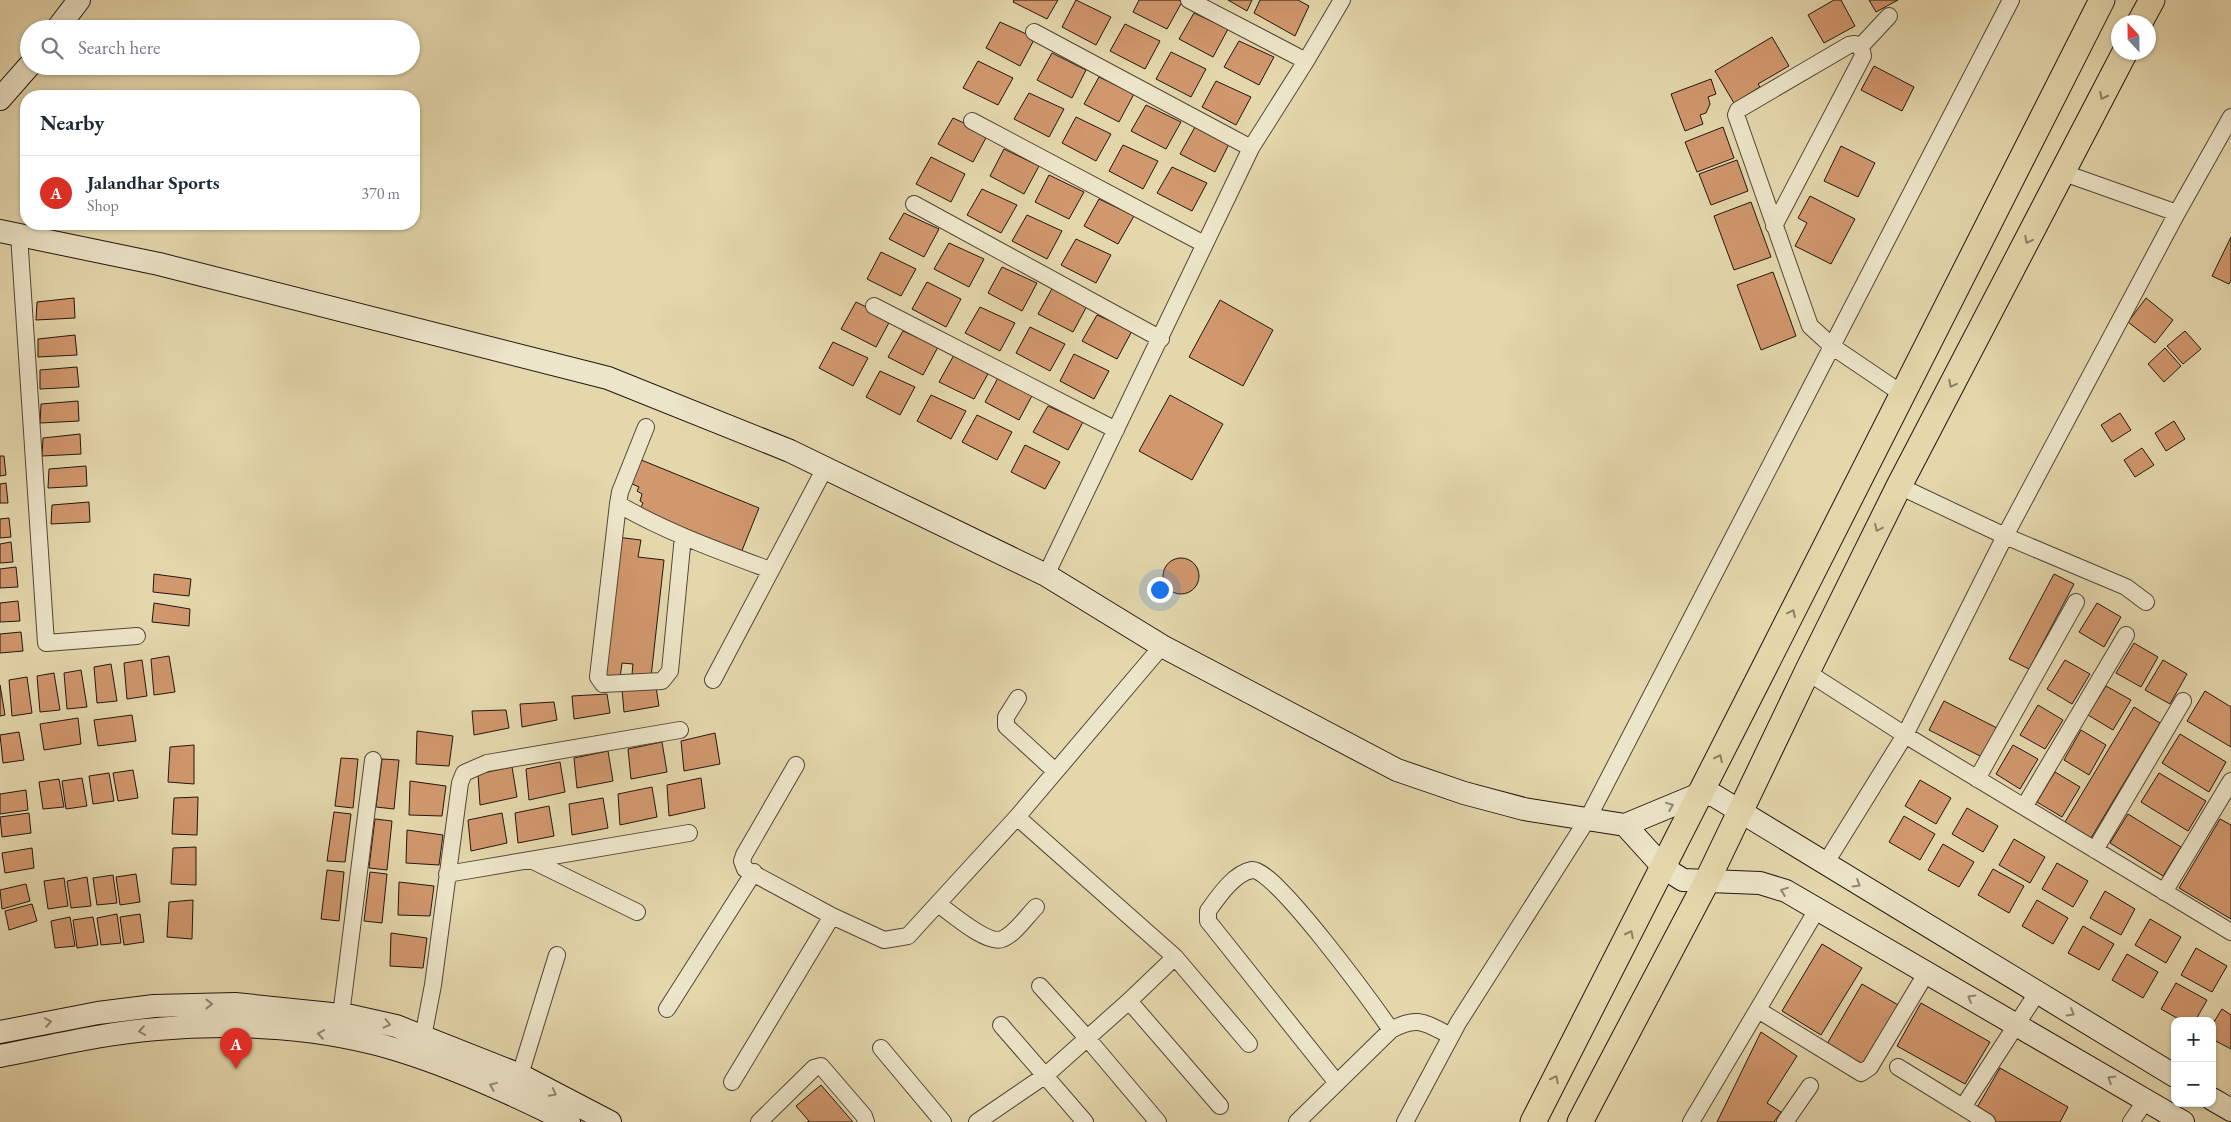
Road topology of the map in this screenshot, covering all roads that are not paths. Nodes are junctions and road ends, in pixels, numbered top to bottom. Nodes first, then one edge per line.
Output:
1 (79, 0) edge
2 (1189, 0) edge
3 (1342, 0) edge
4 (2012, 0) edge
5 (2102, 0) edge
6 (2152, 0) edge
7 (2144, 15) edge
8 (1889, 16) dead end
9 (64, 20) edge
10 (1034, 32) dead end
11 (1861, 46) junction
12 (2121, 60) edge
13 (1306, 61) junction
14 (21, 75) edge
15 (0, 99) edge
16 (2231, 117) edge
17 (972, 121) dead end
18 (1251, 148) junction
19 (2064, 173) junction
20 (914, 204) dead end
21 (2177, 214) junction
22 (1774, 226) junction
23 (9, 233) edge
24 (1204, 244) junction
25 (874, 306) dead end
26 (1160, 339) junction
27 (1833, 347) junction
28 (1901, 394) junction
29 (646, 427) dead end
30 (1116, 430) junction
31 (824, 468) junction
32 (1899, 486) junction
33 (618, 504) junction
34 (683, 536) junction
35 (2005, 536) junction
36 (770, 570) junction
37 (1046, 575) junction
38 (2076, 602) dead end
39 (2146, 602) dead end
40 (2126, 635) dead end
41 (137, 636) dead end
42 (1162, 646) junction
43 (1807, 672) junction
44 (712, 680) dead end
45 (1018, 698) dead end
46 (2182, 701) dead end
47 (680, 730) dead end
48 (1905, 735) junction
49 (373, 760) dead end
50 (796, 764) dead end
51 (1056, 772) junction
52 (1977, 779) junction
53 (2231, 781) edge
54 (1702, 793) junction
55 (2024, 807) junction
56 (1741, 810) junction
57 (1016, 817) junction
58 (1587, 820) junction
59 (1625, 825) junction
60 (689, 833) dead end
61 (2094, 850) junction
62 (531, 860) junction
63 (1826, 864) junction
64 (1664, 868) junction
65 (754, 872) junction
66 (447, 874) junction
67 (1708, 881) junction
68 (2164, 892) junction
69 (938, 904) junction
70 (1036, 907) dead end
71 (1818, 908) junction
72 (637, 912) dead end
73 (832, 916) junction
74 (2231, 932) edge
75 (557, 955) dead end
76 (1175, 957) junction
77 (1927, 972) junction
78 (1040, 986) dead end
79 (2037, 993) junction
80 (1129, 1002) junction
81 (667, 1009) dead end
82 (1758, 1010) junction
83 (346, 1015) junction
84 (1001, 1024) dead end
85 (2017, 1025) junction
86 (1391, 1030) junction
87 (0, 1032) edge
88 (1451, 1036) junction
89 (423, 1037) junction
90 (348, 1038) junction
91 (1088, 1038) junction
92 (1249, 1044) dead end
93 (881, 1048) dead end
94 (0, 1056) edge
95 (1898, 1067) dead end
96 (2171, 1074) edge
97 (520, 1075) junction
98 (1046, 1075) junction
99 (732, 1082) dead end
100 (1337, 1083) junction
101 (1810, 1086) dead end
102 (2146, 1100) junction
103 (2216, 1101) edge
104 (1220, 1106) dead end
105 (1963, 1107) junction
106 (2231, 1110) edge
107 (1979, 1120) edge
108 (1694, 1121) edge
109 (569, 1122) edge
110 (610, 1122) edge
111 (759, 1122) edge
112 (866, 1122) edge
113 (943, 1122) edge
114 (977, 1122) edge
115 (1085, 1122) edge
116 (1158, 1122) edge
117 (1297, 1122) edge
118 (1404, 1122) edge
119 (1533, 1122) edge
120 (1580, 1122) edge
121 (1785, 1122) edge
122 (2131, 1122) edge
123 (2183, 1122) edge

1 - 9 street
2 - 13 street
3 - 13 street
4 - 27 street
5 - 28 main road
6 - 7 main road
8 - 11 street
10 - 18 street
11 - 22 street
11 - 22 street
12 -> 19 main road
13 - 18 street
14 - 15 street
16 - 21 street
17 - 24 street
18 - 24 street
19 - 21 street
19 -> 32 main road
20 - 26 street
21 - 35 street
22 - 27 street
23 - 31 street
23 - 41 street
24 - 26 street
25 - 30 street
26 - 30 street
27 - 28 street
27 - 58 street
54 -> 28 main road
29 - 33 street
30 - 37 street
31 - 36 street
31 - 37 street
32 - 35 street
32 -> 43 main road
33 - 34 street
33 - 34 street
34 - 36 street
35 - 39 street
35 - 48 street
36 - 44 street
37 - 42 street
38 - 52 street
40 - 55 street
42 - 51 street
42 - 58 street
43 - 48 street
43 - 56 main road
45 - 51 street
46 - 61 street
47 - 66 street
48 - 52 street
48 - 63 street
49 - 83 street
50 - 65 street
51 - 57 street
52 - 55 street
53 - 68 street
54 - 56 street
59 -> 54 street
54 - 64 main road
55 - 61 street
56 - 63 street
56 - 67 main road
57 - 69 street
57 - 76 street
58 - 59 street
58 - 88 street
59 - 64 street
60 - 62 street
61 - 68 street
62 - 66 street
62 - 72 street
63 -> 79 street
64 - 67 street
119 -> 64 main road
65 - 73 street
65 - 81 street
66 - 89 street
71 -> 67 street
67 - 120 main road
68 - 74 street
69 - 70 street
69 - 73 street
71 - 77 street
71 - 82 street
73 - 99 street
75 - 97 street
76 - 80 street
76 - 92 street
77 - 82 street
85 -> 77 street
78 - 91 street
79 - 85 street
79 -> 96 street
80 - 91 street
80 - 104 street
82 - 108 street
87 -> 83 street
83 -> 89 street
83 - 90 street
84 - 98 street
102 -> 85 street
85 - 105 street
86 - 88 street
86 - 100 street
86 - 100 street
88 - 118 street
89 - 97 street
90 -> 94 street
109 -> 90 street
91 - 98 street
91 - 116 street
93 - 113 street
95 - 105 street
97 -> 110 street
98 - 114 street
98 - 115 street
100 - 117 street
101 - 121 street
102 - 122 street
102 - 123 street
103 - 106 street
105 - 107 street
111 - 112 street

